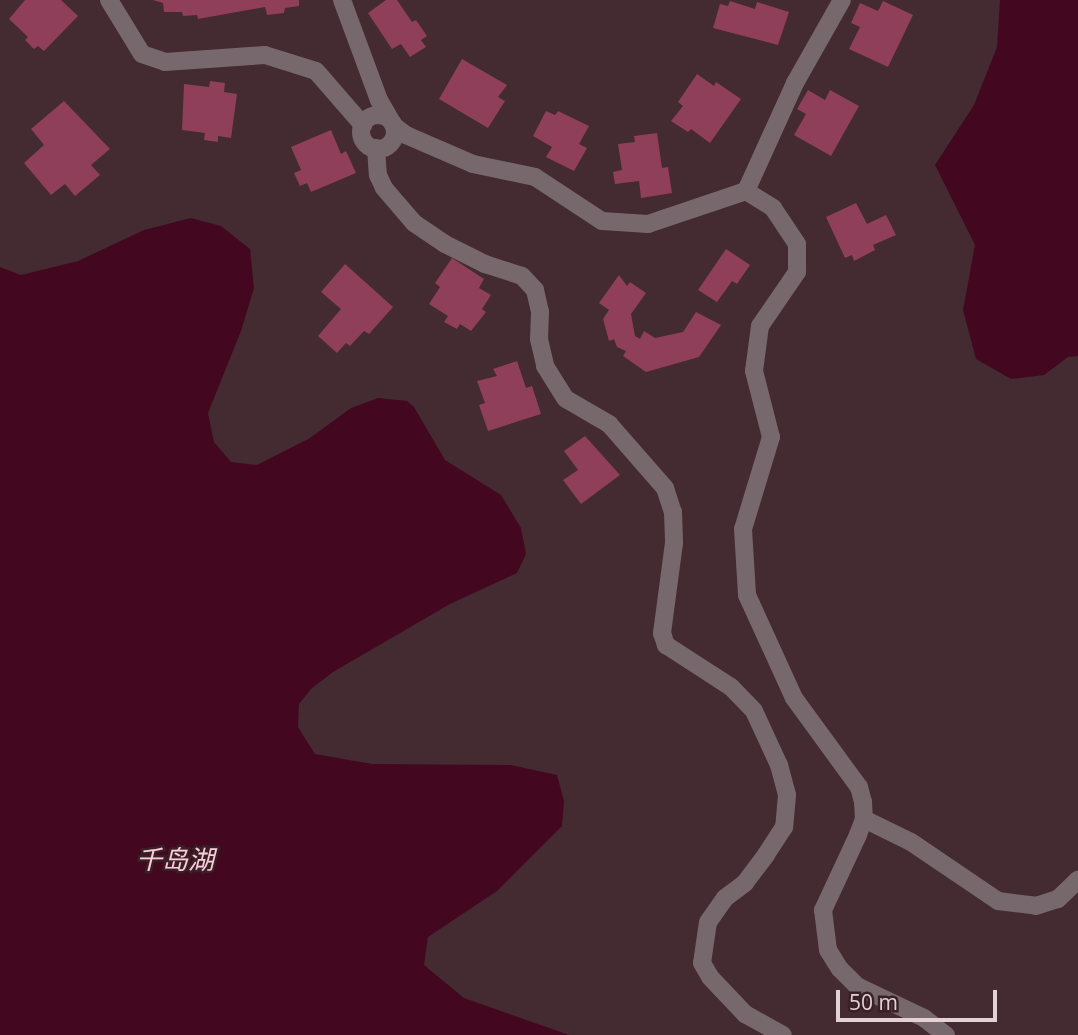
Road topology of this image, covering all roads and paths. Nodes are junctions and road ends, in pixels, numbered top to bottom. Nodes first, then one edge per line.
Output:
1 (109, 0) edge
2 (342, 0) edge
3 (842, 0) edge
4 (363, 125) junction
5 (394, 126) junction
6 (376, 148) junction
7 (746, 191) junction
8 (864, 819) junction
9 (1078, 880) edge
10 (783, 1035) edge
11 (946, 1035) edge

1 - 4 street
2 - 5 street
3 - 7 street
4 - 5 street
4 - 6 street
5 - 6 street
5 - 7 street
6 - 10 street
7 - 8 street
8 - 9 street
8 - 11 street

